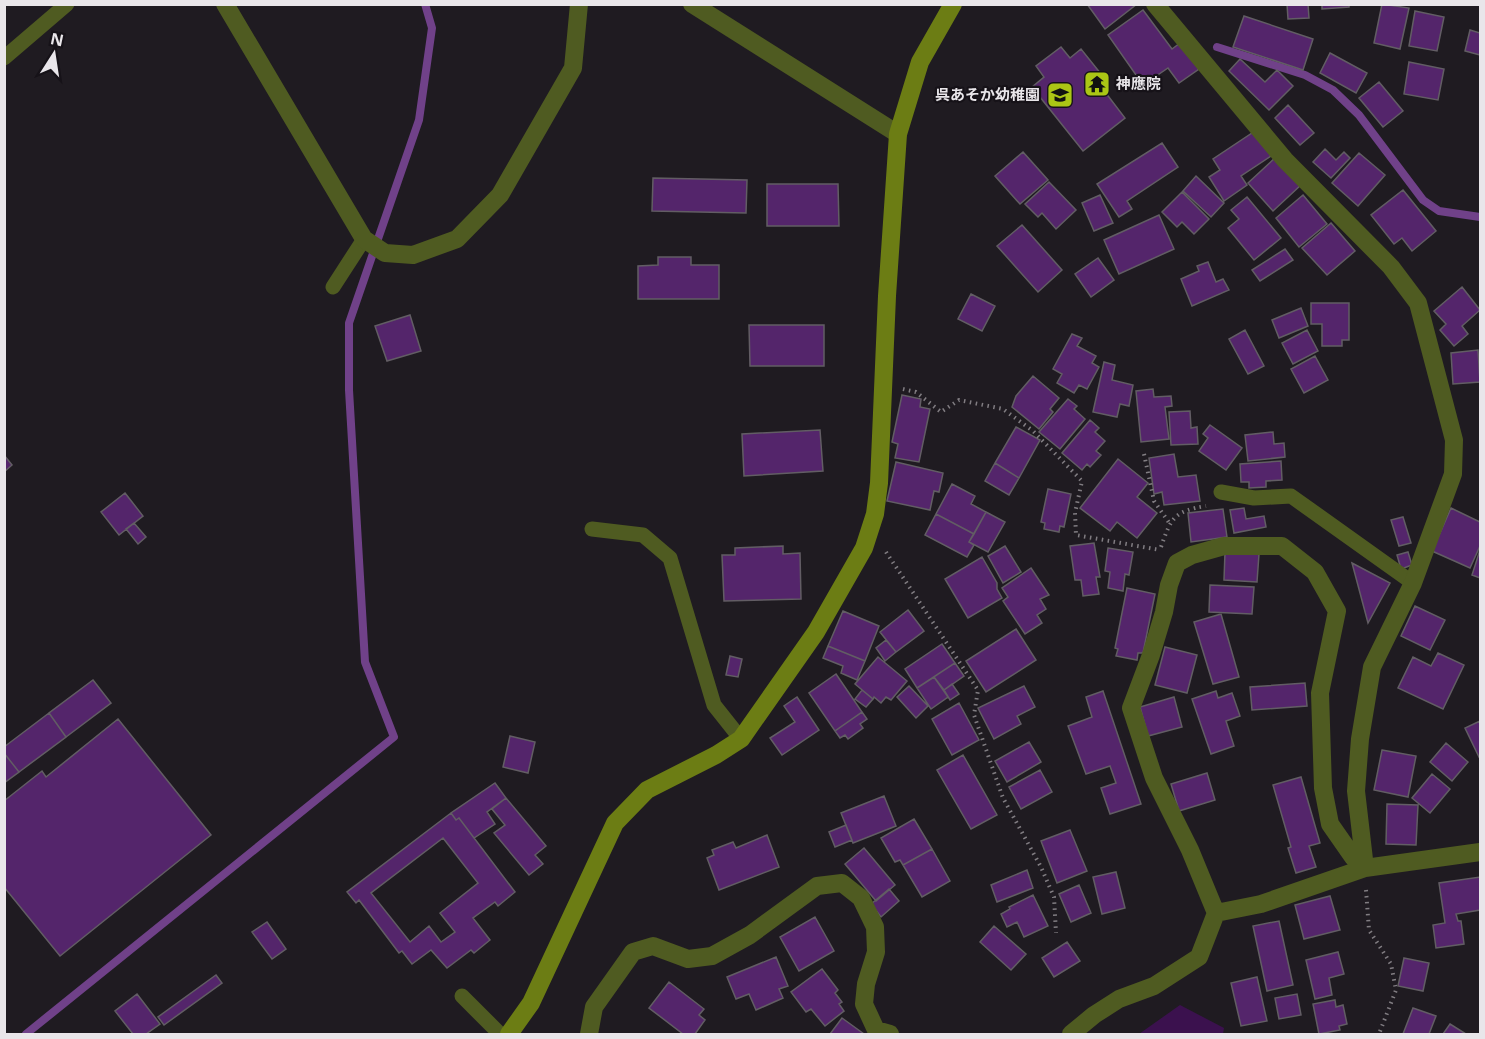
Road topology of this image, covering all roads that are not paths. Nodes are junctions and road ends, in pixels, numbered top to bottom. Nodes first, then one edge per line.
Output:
1 (67, 4) edge
2 (225, 4) edge
3 (579, 4) edge
4 (692, 4) edge
5 (953, 4) edge
6 (1155, 4) edge
7 (4, 58) edge
8 (898, 134) junction
9 (373, 245) junction
10 (333, 287) dead end
11 (1218, 498) road end
12 (592, 529) dead end
13 (1413, 584) junction
14 (741, 739) junction
15 (1480, 852) edge
16 (1365, 868) junction
17 (1216, 913) junction
18 (462, 996) dead end
19 (500, 1035) edge
20 (509, 1035) edge
21 (589, 1035) edge
22 (890, 1035) edge
23 (1071, 1035) edge

1 - 7 lane
2 - 9 street
3 - 9 street
4 - 8 street
5 - 8 street
6 - 13 street
8 - 14 street
9 - 10 lane
11 - 13 lane
12 - 14 lane
13 - 16 street
14 - 20 street
15 - 16 street
16 - 17 street
16 - 17 street
17 - 23 street
18 - 19 lane
21 - 22 street

